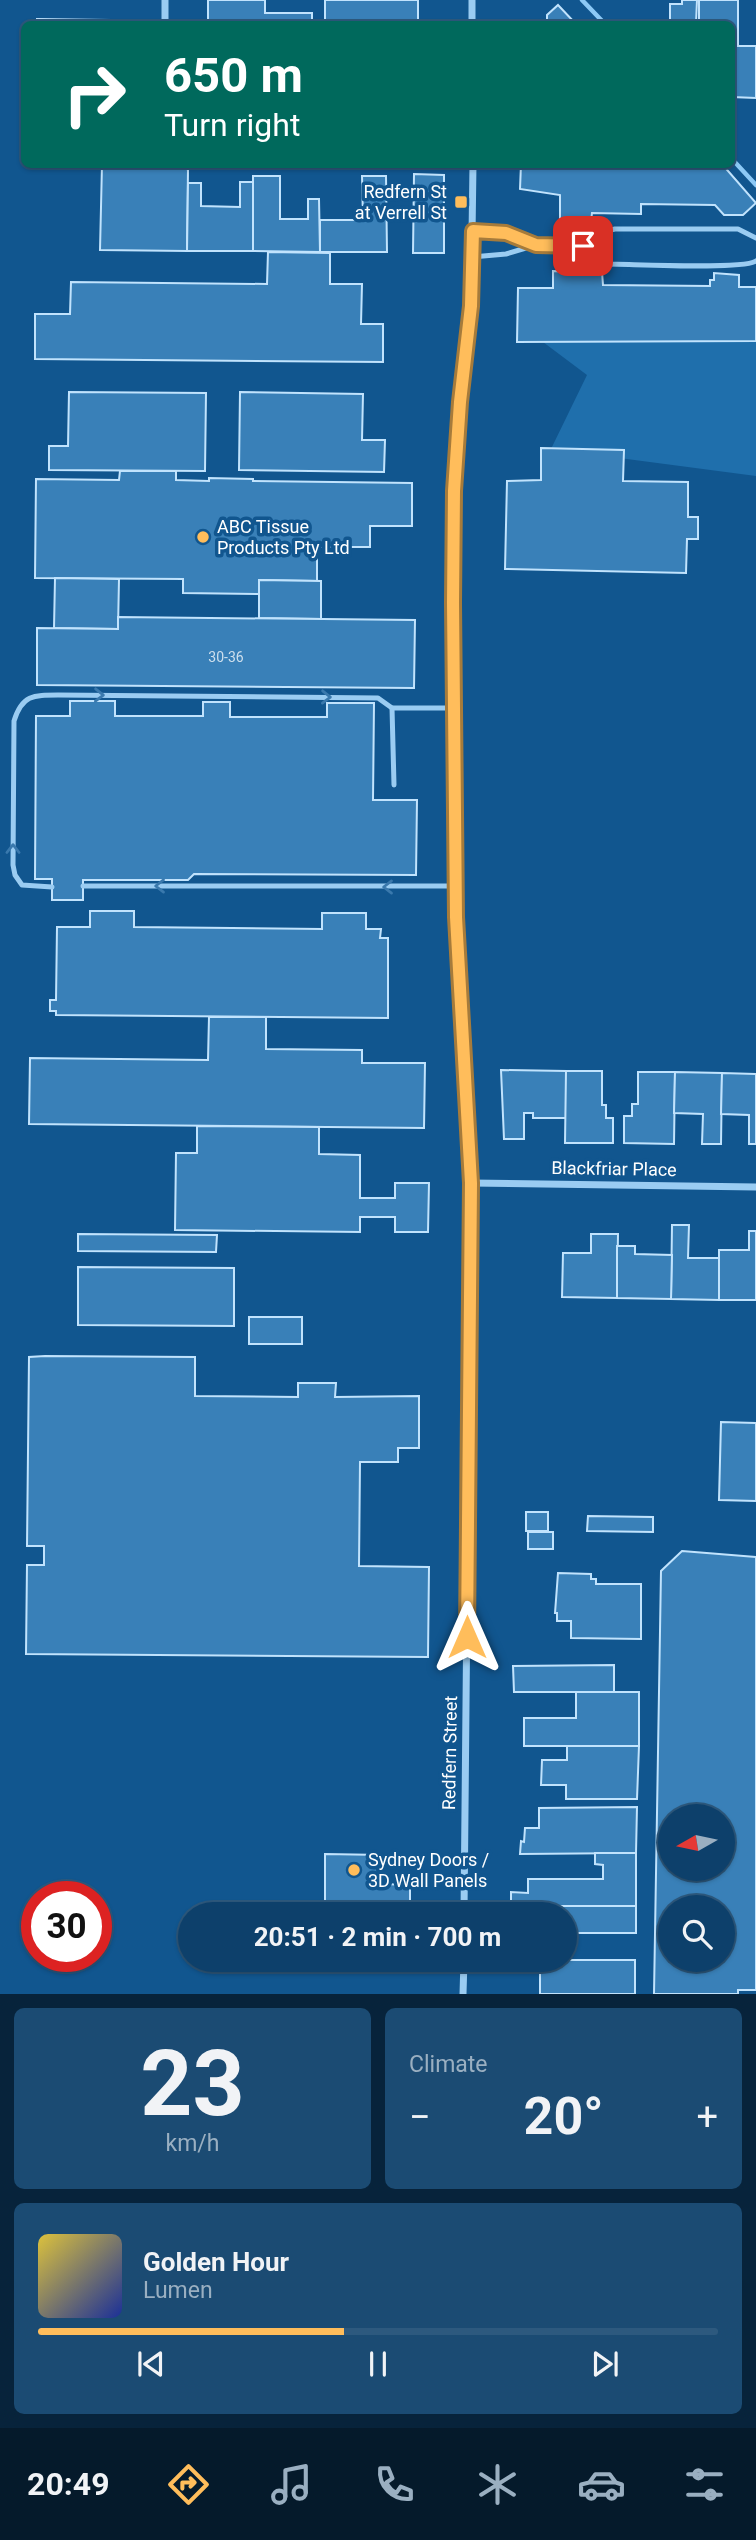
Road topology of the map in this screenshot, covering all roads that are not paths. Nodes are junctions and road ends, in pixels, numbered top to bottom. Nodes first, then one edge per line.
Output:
1 (165, 0) edge
2 (472, 0) edge
3 (165, 21) edge
4 (472, 21) edge
5 (473, 168) edge
6 (473, 231) junction
7 (756, 238) edge
8 (536, 245) junction
9 (583, 246) junction
10 (472, 257) junction
11 (756, 261) edge
12 (391, 708) junction
13 (454, 708) junction
14 (394, 785) dead end
15 (83, 886) dead end
16 (456, 886) junction
17 (52, 887) dead end
18 (471, 1183) junction
19 (756, 1186) edge
20 (464, 1902) edge
21 (464, 1972) edge
22 (463, 1994) edge

1 - 3 street
2 - 4 street
5 - 6 street, Redfern Street
6 - 8 lane
6 - 10 street, Redfern Street
7 - 9 lane
8 - 9 lane
8 - 10 lane
9 - 11 lane
10 - 13 street, Redfern Street
12 - 13 lane
12 - 14 lane
17 -> 12 lane
13 - 16 street, Redfern Street
16 -> 15 lane
16 - 18 street, Redfern Street
18 - 19 street, Blackfriar Place
18 - 20 street, Redfern Street
21 - 22 street

